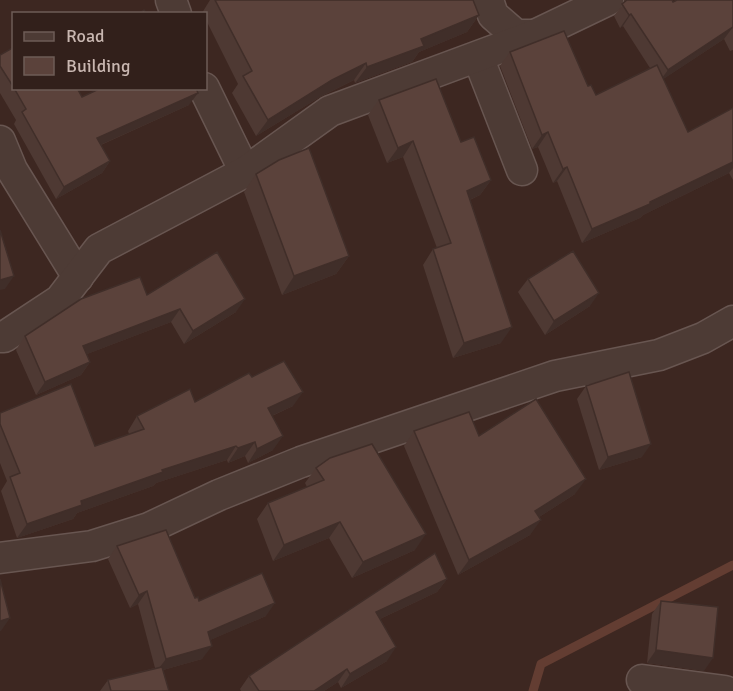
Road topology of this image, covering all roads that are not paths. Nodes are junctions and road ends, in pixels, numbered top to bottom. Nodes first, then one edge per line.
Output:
1 (488, 0) edge
2 (608, 0) edge
3 (535, 35) junction
4 (478, 57) junction
5 (205, 90) edge
6 (0, 141) edge
7 (522, 170) dead end
8 (245, 172) junction
9 (78, 277) junction
10 (733, 321) edge
11 (0, 337) edge
12 (0, 558) edge
13 (642, 680) dead end
14 (725, 691) edge

1 - 3 street
2 - 3 street
3 - 4 street
4 - 7 street
4 - 8 street
5 - 8 street
6 - 9 street
8 - 9 street
9 - 11 street
10 - 12 street
13 - 14 street

